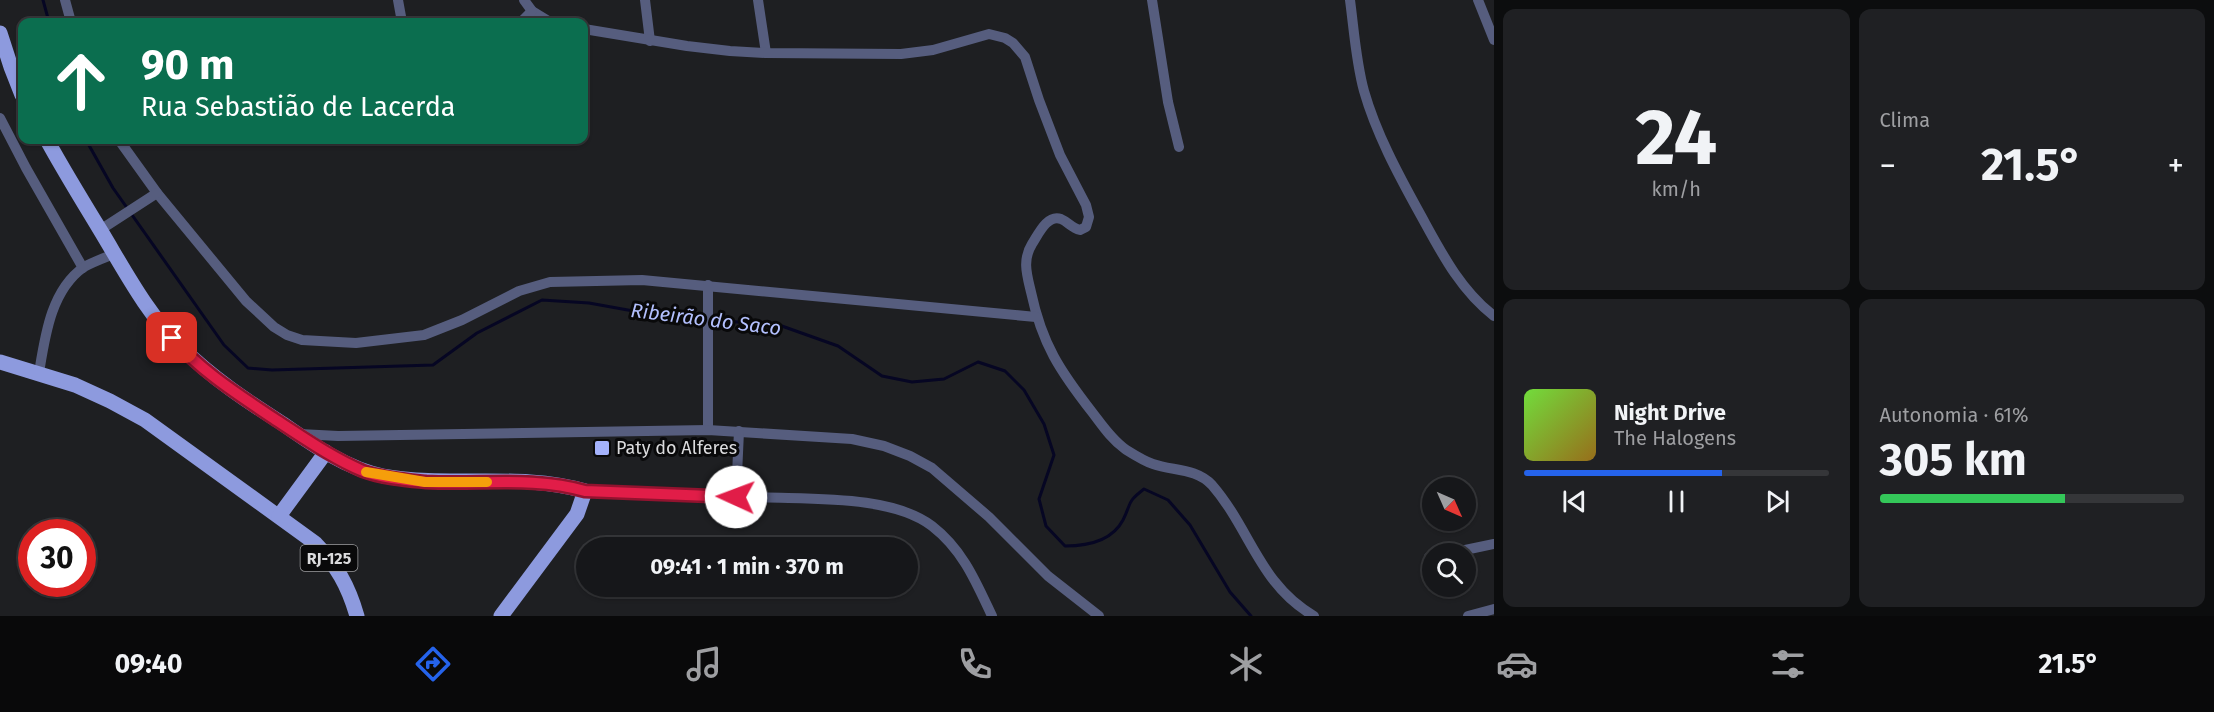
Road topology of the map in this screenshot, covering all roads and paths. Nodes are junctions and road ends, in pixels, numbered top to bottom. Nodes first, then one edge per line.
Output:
1 (65, 0) edge
2 (398, 0) edge
3 (524, 0) edge
4 (645, 0) edge
5 (758, 0) edge
6 (1152, 0) edge
7 (1350, 0) edge
8 (1478, 0) edge
9 (532, 11) junction
10 (69, 18) edge
11 (401, 18) edge
12 (525, 18) edge
13 (543, 18) edge
14 (588, 30) edge
15 (0, 33) edge
16 (1494, 40) edge
17 (650, 41) junction
18 (766, 53) junction
19 (18, 85) edge
20 (0, 118) edge
21 (49, 144) edge
22 (122, 144) edge
23 (1179, 147) dead end
24 (157, 193) junction
25 (100, 230) junction
26 (114, 254) junction
27 (83, 268) junction
28 (708, 285) junction
29 (1494, 315) edge
30 (1036, 317) junction
31 (0, 362) edge
32 (39, 373) junction
33 (708, 430) junction
34 (739, 431) junction
35 (296, 434) junction
36 (326, 452) junction
37 (585, 491) junction
38 (736, 497) junction
39 (279, 516) junction
40 (1494, 544) edge
41 (1476, 548) edge
42 (1494, 609) edge
43 (357, 616) edge
44 (501, 616) edge
45 (992, 616) edge
46 (1099, 616) edge
47 (1314, 616) edge
48 (1468, 616) edge

1 - 10 street
2 - 11 street
3 - 9 street
4 - 17 street
5 - 18 street
6 - 23 street
7 - 29 street
8 - 16 street
9 - 12 street
9 - 13 street
14 - 17 street
15 - 19 main road
17 - 18 street
18 - 30 street
20 - 27 street
21 - 25 main road
22 - 24 street
24 - 25 street
24 - 28 street
25 - 26 main road
26 - 27 street
26 - 35 main road
27 - 32 street
28 - 30 street
28 - 33 street
30 - 47 street
31 - 32 main road
32 - 39 main road
33 - 34 street
33 - 35 street
34 - 38 street
34 - 46 street
35 - 36 main road
36 - 37 main road
36 - 39 main road
37 - 38 street
37 - 44 main road
38 - 45 street
39 - 43 main road, RJ-125
40 - 41 street
42 - 48 street

